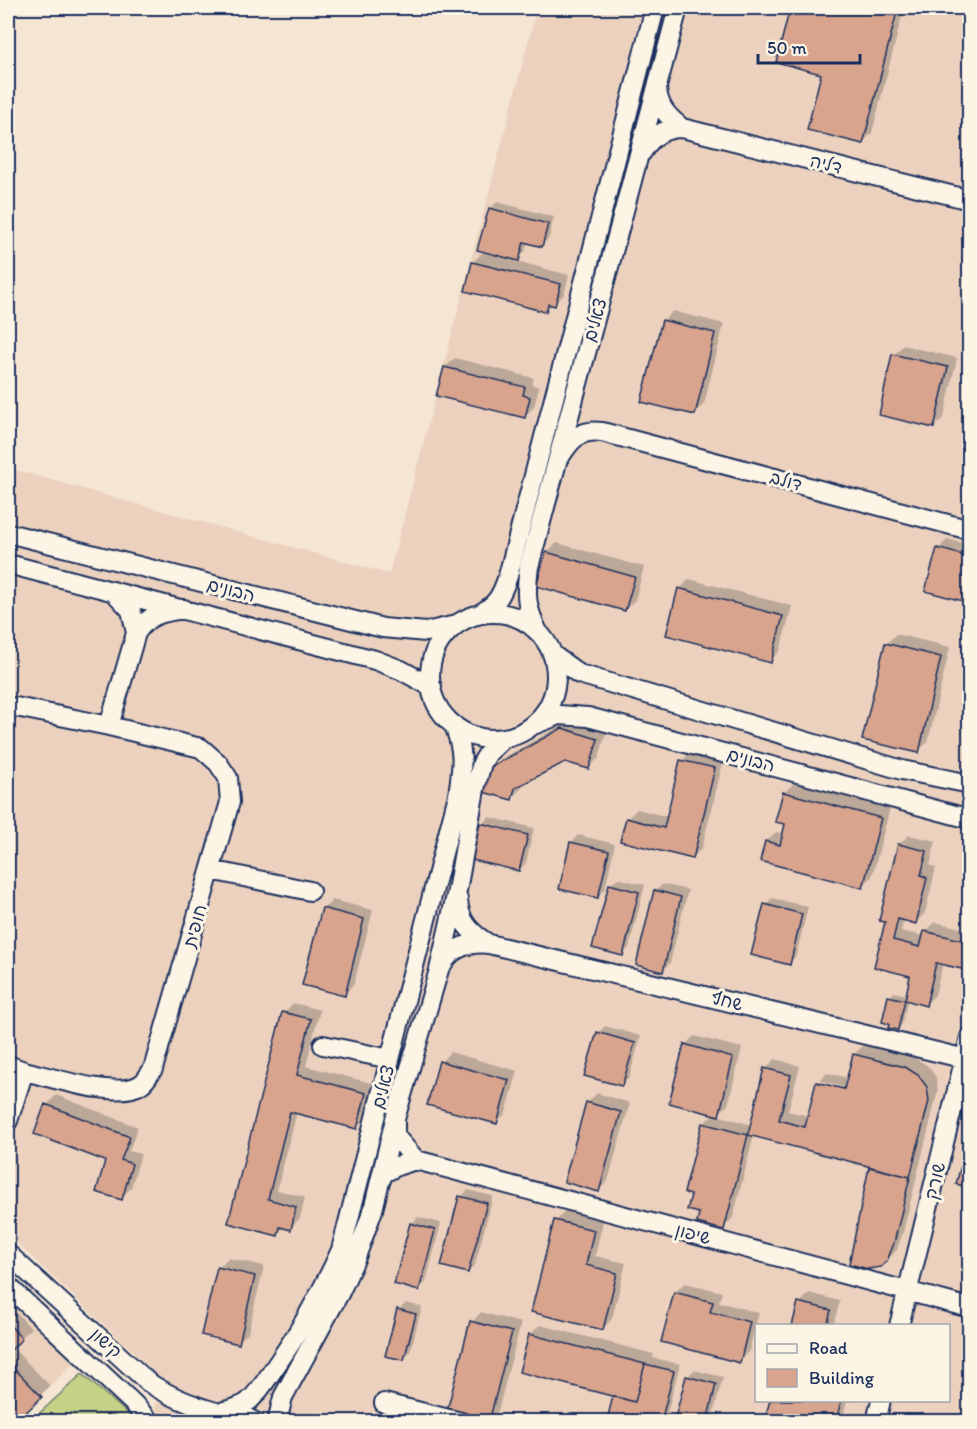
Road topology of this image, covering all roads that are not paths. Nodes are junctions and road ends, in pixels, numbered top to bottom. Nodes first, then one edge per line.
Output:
1 (655, 8) edge
2 (678, 8) edge
3 (657, 86) junction
4 (682, 128) junction
5 (638, 158) junction
6 (969, 200) edge
7 (575, 396) junction
8 (602, 432) junction
9 (558, 460) junction
10 (969, 530) edge
11 (8, 533) edge
12 (8, 564) edge
13 (113, 591) junction
14 (184, 609) junction
15 (478, 615) junction
16 (456, 626) junction
17 (538, 632) junction
18 (136, 633) junction
19 (552, 655) junction
20 (432, 687) junction
21 (8, 711) edge
22 (454, 725) junction
23 (533, 725) junction
24 (109, 726) junction
25 (504, 738) junction
26 (969, 784) edge
27 (969, 819) edge
28 (211, 870) junction
29 (310, 891) dead end
30 (458, 891) junction
31 (489, 944) junction
32 (439, 970) junction
33 (969, 1036) edge
34 (323, 1045) dead end
35 (390, 1059) junction
36 (967, 1059) edge
37 (16, 1068) edge
38 (395, 1119) junction
39 (8, 1122) edge
40 (416, 1160) junction
41 (373, 1210) junction
42 (8, 1254) edge
43 (8, 1286) edge
44 (908, 1292) junction
45 (969, 1308) edge
46 (900, 1324) edge
47 (881, 1402) edge
48 (384, 1403) dead end
49 (220, 1411) junction
50 (150, 1422) edge
51 (189, 1422) edge
52 (255, 1422) edge
53 (277, 1422) edge
54 (461, 1422) edge
55 (876, 1422) edge

1 - 15 street, צאלים
2 - 3 street, צאלים
3 - 4 street
3 - 5 street, צאלים
4 - 5 street
4 - 6 street, דליה
5 - 7 street, צאלים
7 - 8 street, דולב
7 - 9 street, צאלים
8 - 9 street, דולב
8 - 10 street, דולב
9 - 17 street, צאלים
11 - 16 street, הבונים
12 - 13 street, הבונים
13 - 14 street, הבונים
13 - 18 street
14 - 18 street
14 - 20 street, הבונים
15 - 16 street
15 - 17 street
16 - 20 street
17 - 19 street
18 - 24 street
19 - 23 street
19 - 26 street, הבונים
20 - 22 street
21 - 24 street, חופית
22 - 25 street
22 - 35 street, צאלים
23 - 25 street
23 - 27 street, הבונים
24 - 28 street, חופית
25 - 30 street, צאלים
28 - 29 street
28 - 37 street, חופית
30 - 31 street, שחף
30 - 32 street, צאלים
31 - 32 street, שחף
31 - 36 street, שחף
32 - 38 street, צאלים
33 - 36 street, שורק
34 - 35 street
35 - 49 street, צאלים
36 - 44 street, שורק
37 - 39 street, חופית
38 - 40 street
38 - 41 street, צאלים
40 - 41 street
40 - 44 street, שיפון
41 - 53 street, צאלים
42 - 49 street, קישון
43 - 50 street, קישון
44 - 45 street, שיפון
44 - 46 street, שורק
47 - 55 street
48 - 54 street
49 - 51 street, צאלים
49 - 52 street, קישון

